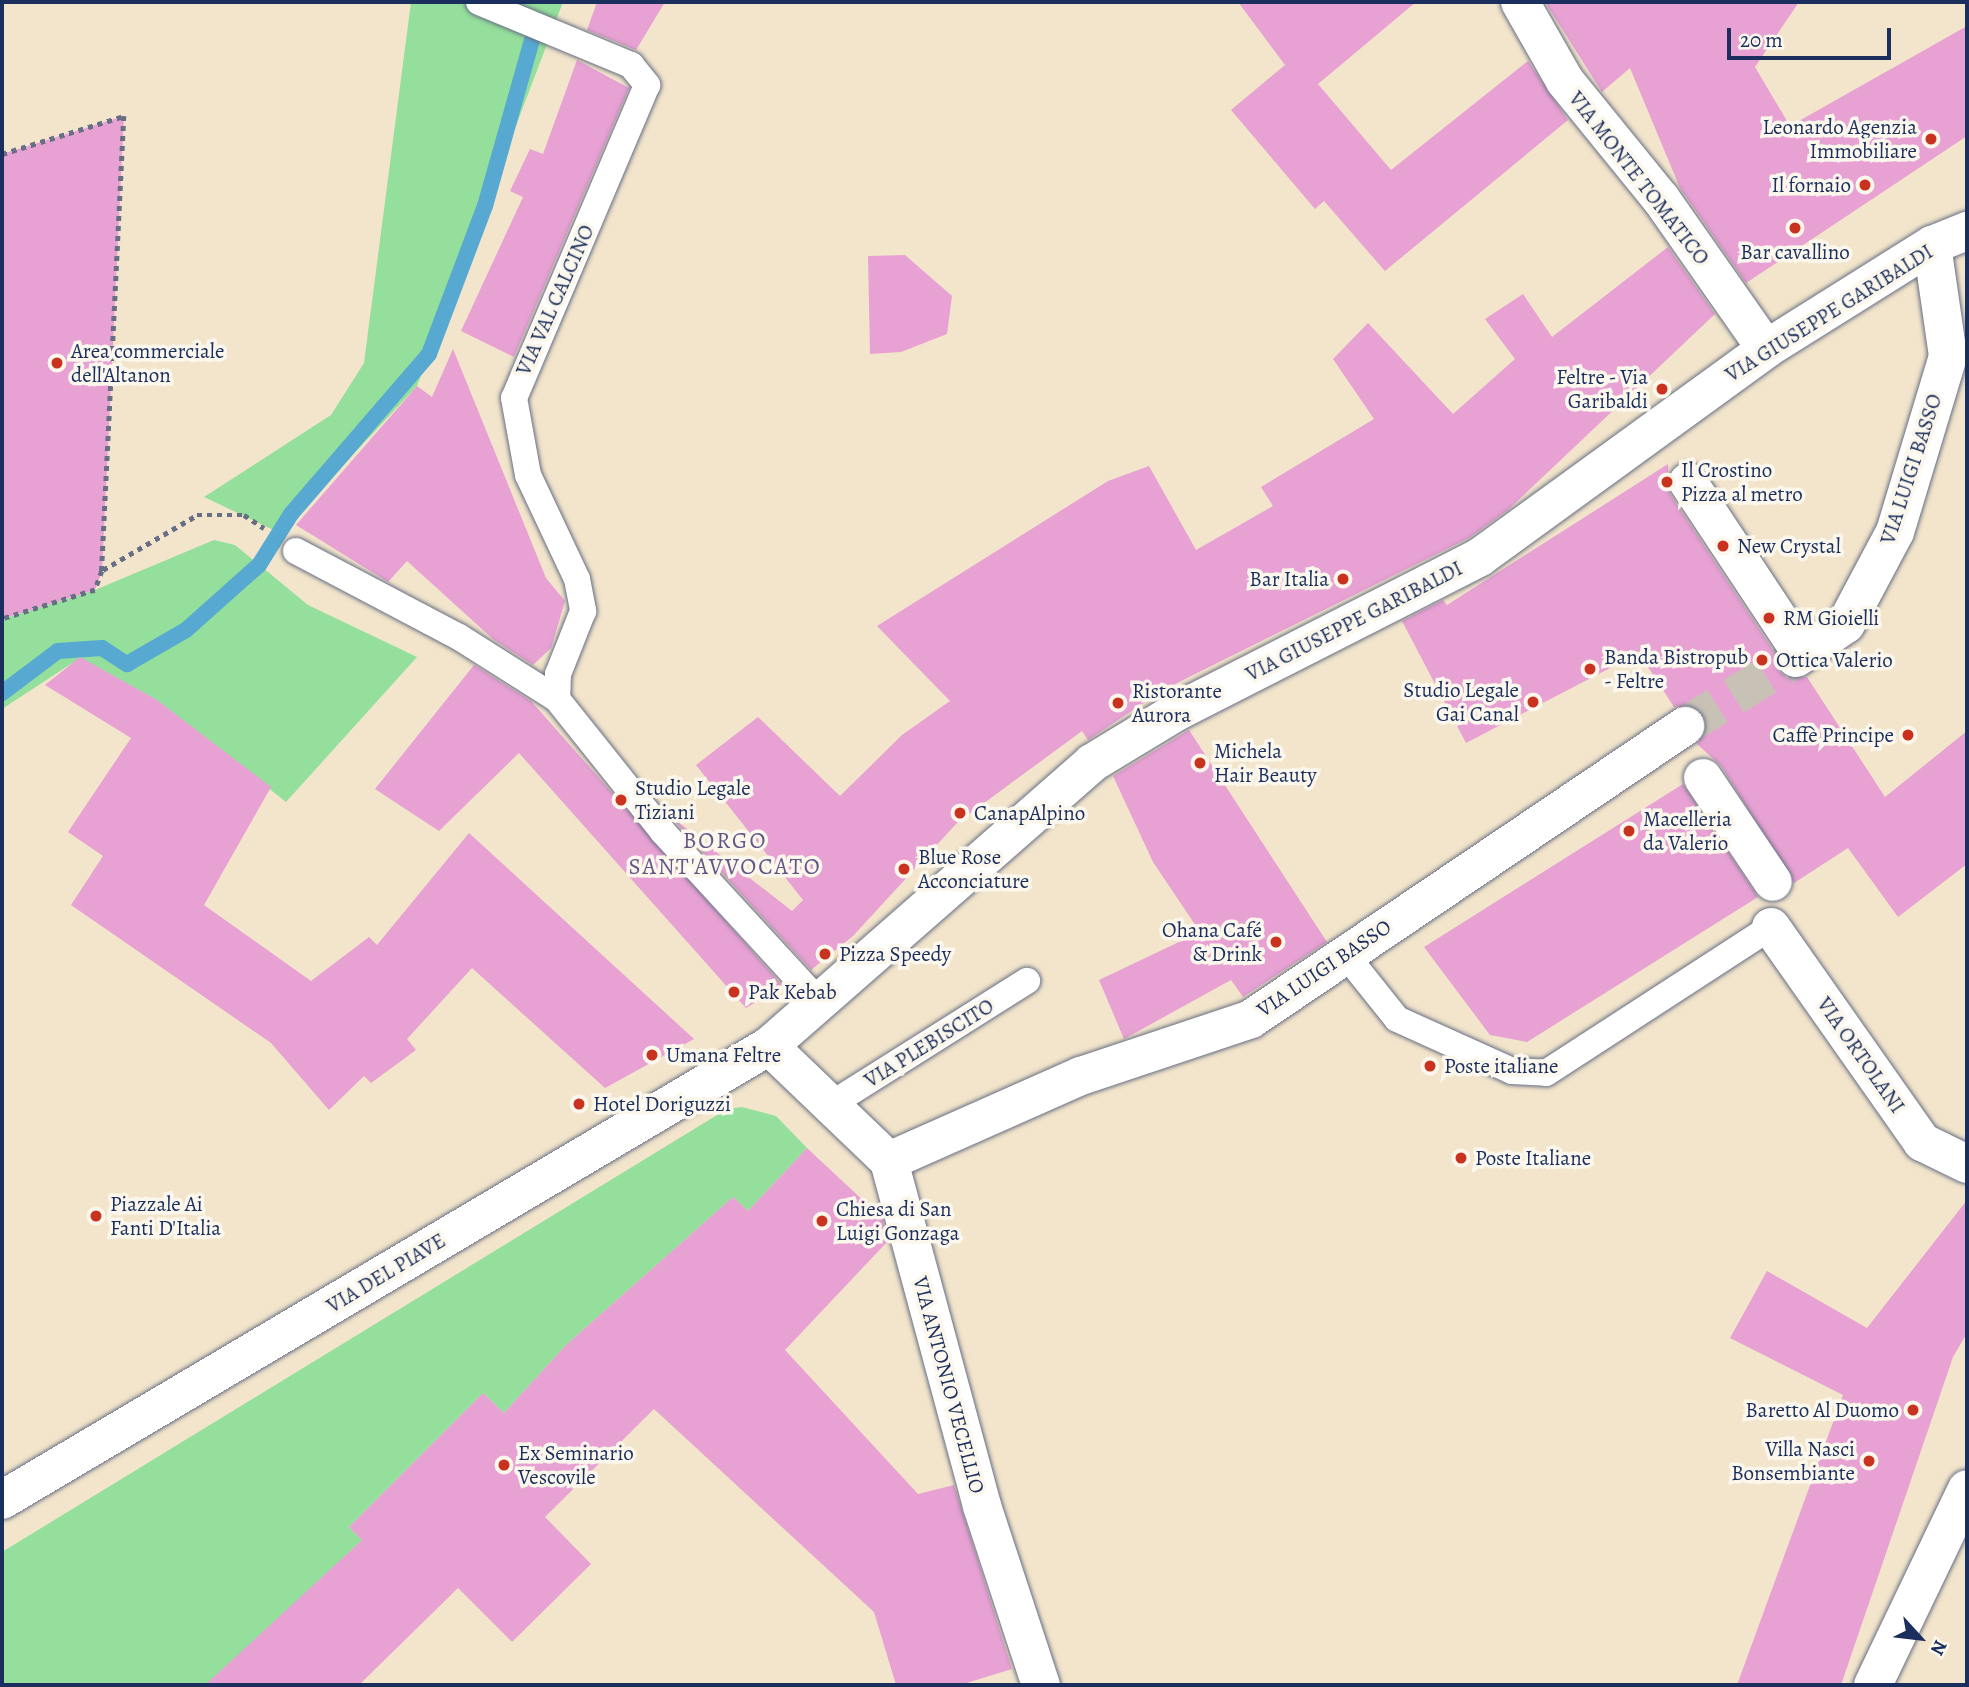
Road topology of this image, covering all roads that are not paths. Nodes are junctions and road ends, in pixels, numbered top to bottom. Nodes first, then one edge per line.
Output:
1 (479, 2) edge
2 (1520, 2) edge
3 (1967, 232) edge
4 (1932, 245) junction
5 (1766, 349) junction
6 (1688, 482) dead end
7 (296, 551) dead end
8 (557, 699) junction
9 (1685, 726) tunnel mouth
10 (1703, 778) dead end
11 (1773, 882) dead end
12 (1771, 927) joint
13 (1345, 954) junction
14 (1027, 981) dead end
15 (820, 1003) junction
16 (769, 1046) junction
17 (830, 1104) junction
18 (889, 1161) junction
19 (1967, 1164) edge
20 (1967, 1489) edge
21 (2, 1500) edge
22 (1041, 1685) edge
23 (1873, 1685) edge

1 - 8 lane, VIA VAL CALCINO
2 - 5 street, VIA MONTE TOMATICO
3 - 4 street, VIA GIUSEPPE GARIBALDI
4 - 5 street, VIA GIUSEPPE GARIBALDI
4 - 6 street, VIA LUIGI BASSO
5 - 15 street, VIA GIUSEPPE GARIBALDI
7 - 8 lane
8 - 15 lane
9 - 13 street, VIA LUIGI BASSO
10 - 11 street
12 - 13 lane
12 - 19 street, VIA ORTOLANI
13 - 18 street, VIA LUIGI BASSO
14 - 17 lane, VIA PLEBISCITO
15 - 16 street, VIA GIUSEPPE GARIBALDI
16 - 17 street
16 - 21 street, VIA DEL PIAVE
17 - 18 street
18 - 22 street, VIA ANTONIO VECELLIO
20 - 23 street

